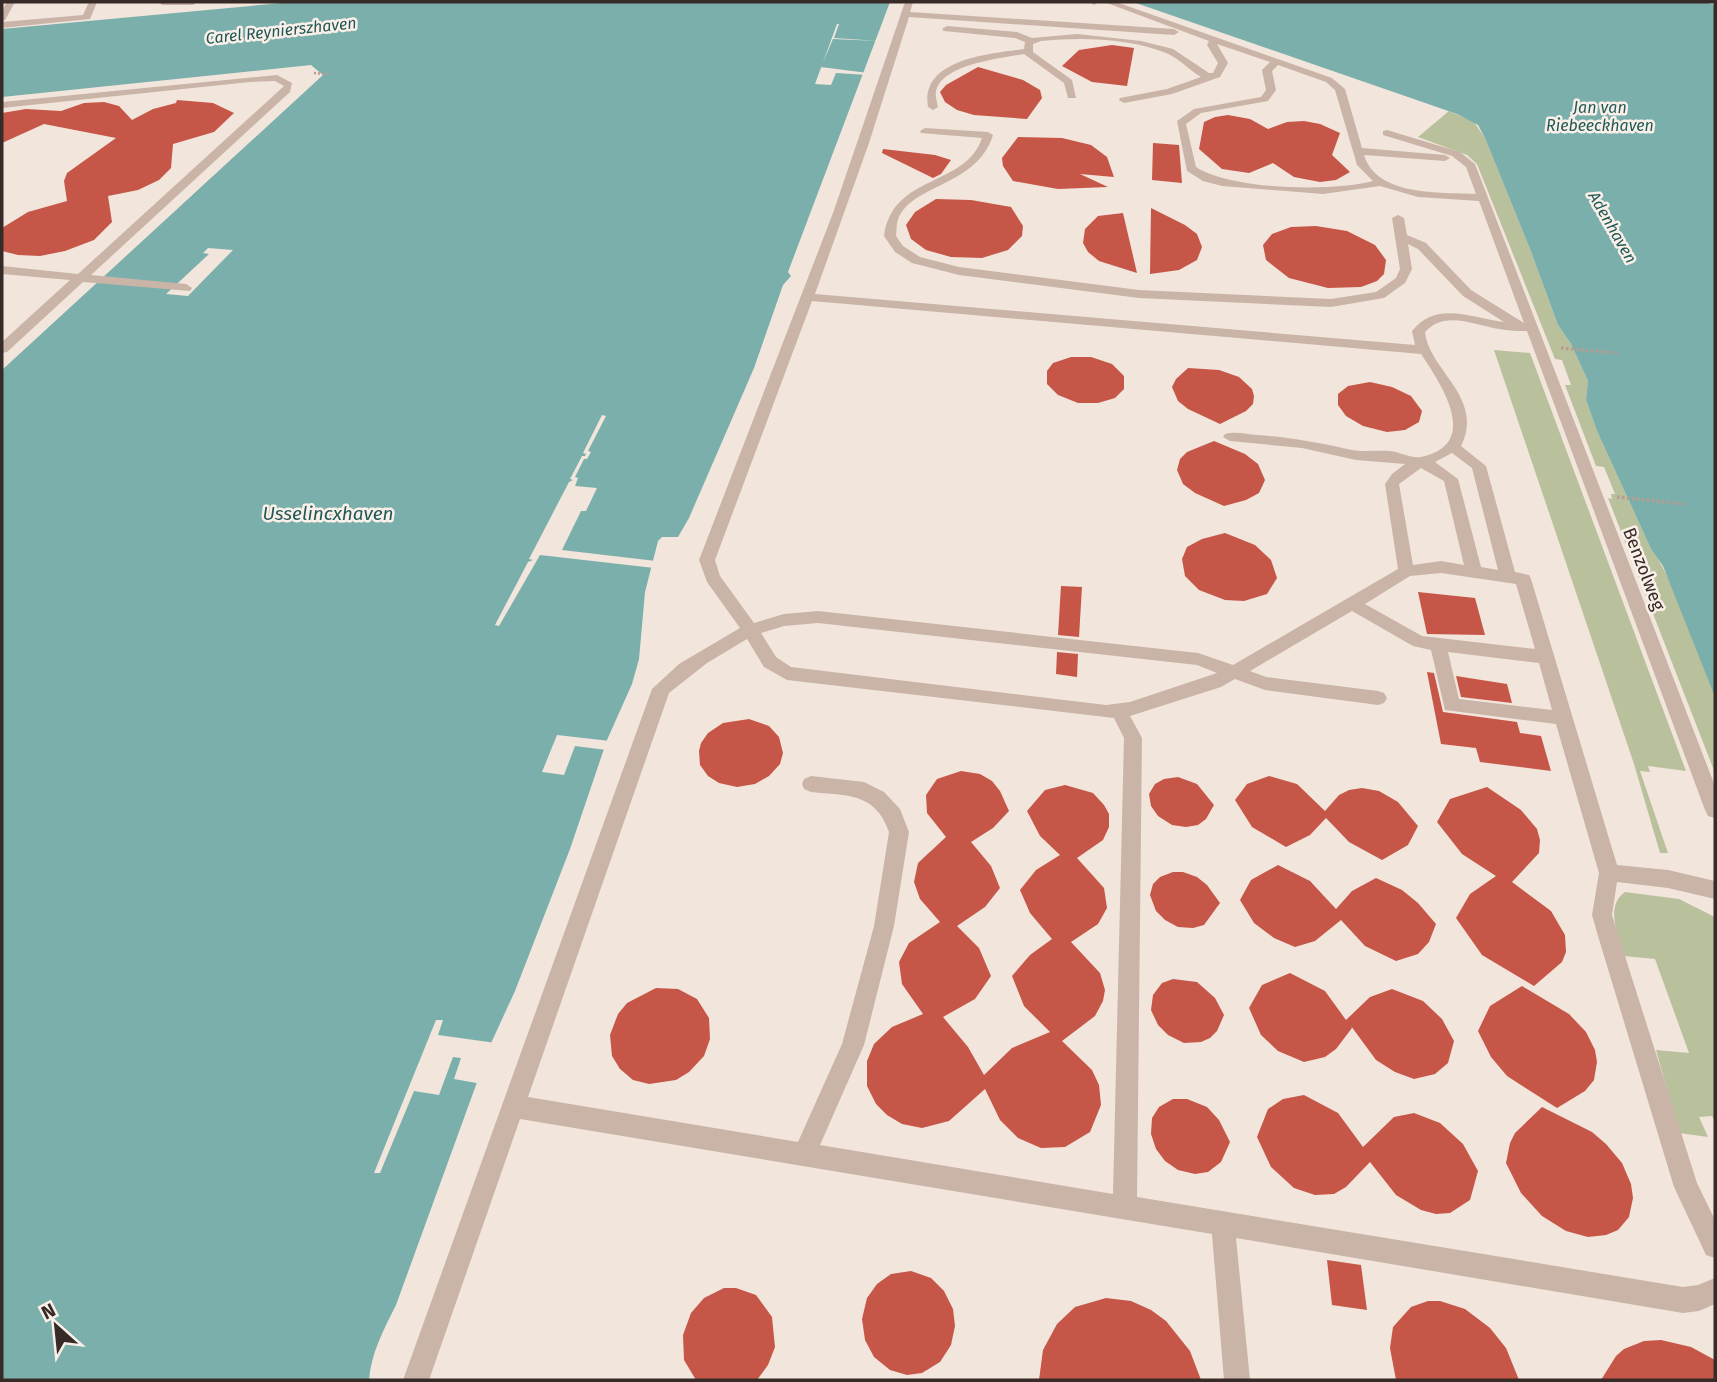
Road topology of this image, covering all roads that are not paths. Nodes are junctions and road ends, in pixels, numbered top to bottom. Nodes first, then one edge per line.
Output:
1 (11, 2) edge
2 (93, 2) edge
3 (162, 2) edge
4 (193, 2) edge
5 (1108, 2) edge
6 (907, 8) edge
7 (2, 18) edge
8 (2, 25) edge
9 (947, 29) dead end
10 (1190, 31) junction
11 (1214, 39) junction
12 (1029, 46) junction
13 (1277, 61) junction
14 (1211, 78) junction
15 (1072, 96) dead end
16 (1124, 100) dead end
17 (2, 105) edge
18 (933, 107) dead end
19 (925, 131) dead end
20 (1387, 133) dead end
21 (1358, 151) junction
22 (1461, 157) junction
23 (1383, 183) junction
24 (1483, 198) junction
25 (1398, 218) dead end
26 (1401, 237) junction
27 (2, 270) edge
28 (80, 278) junction
29 (186, 288) dead end
30 (806, 297) junction
31 (1530, 332) junction
32 (2, 349) edge
33 (1425, 350) junction
34 (1230, 437) dead end
35 (1452, 446) junction
36 (1420, 461) junction
37 (1406, 571) junction
38 (1474, 572) junction
39 (1508, 577) junction
40 (1351, 603) junction
41 (751, 631) junction
42 (1438, 644) junction
43 (1546, 657) junction
44 (1235, 672) junction
45 (1378, 698) dead end
46 (1119, 711) junction
47 (1564, 719) junction
48 (811, 783) dead end
49 (1715, 810) edge
50 (1609, 873) junction
51 (1715, 890) edge
52 (513, 1106) junction
53 (804, 1154) junction
54 (1125, 1208) junction
55 (1224, 1235) junction
56 (1715, 1246) edge
57 (1715, 1291) edge
58 (416, 1380) edge
59 (1237, 1380) edge

1 - 7 street
2 - 8 street
3 - 4 street
5 - 10 street
6 - 10 street
6 - 30 street
9 - 12 street
10 - 11 street
11 - 13 street
11 - 14 street
12 - 14 street
12 - 15 street
12 - 18 street
13 - 21 street
13 - 23 street
14 - 16 street
17 - 28 street
19 - 26 street
20 - 22 street
21 - 22 street
21 - 23 street
22 - 24 street, Benzolweg
23 - 24 street
24 - 31 street, Benzolweg
25 - 26 street
26 - 31 street
27 - 28 street
28 - 29 street
28 - 32 street
30 - 33 street
30 - 41 street
31 - 33 street
31 - 49 street, Benzolweg
33 - 35 street
34 - 36 street
35 - 36 street
35 - 39 street
36 - 37 street
36 - 38 street
37 - 38 street
37 - 40 street
38 - 39 street
39 - 43 street
40 - 42 street
40 - 44 street
41 - 44 street
41 - 46 street
41 - 52 street
42 - 43 street
42 - 47 street
43 - 47 street
44 - 45 street
44 - 46 street
46 - 54 street
47 - 50 street
48 - 53 street
50 - 51 street
50 - 56 street
52 - 53 street
52 - 58 street
53 - 54 street
54 - 55 street
55 - 57 street
55 - 59 street

